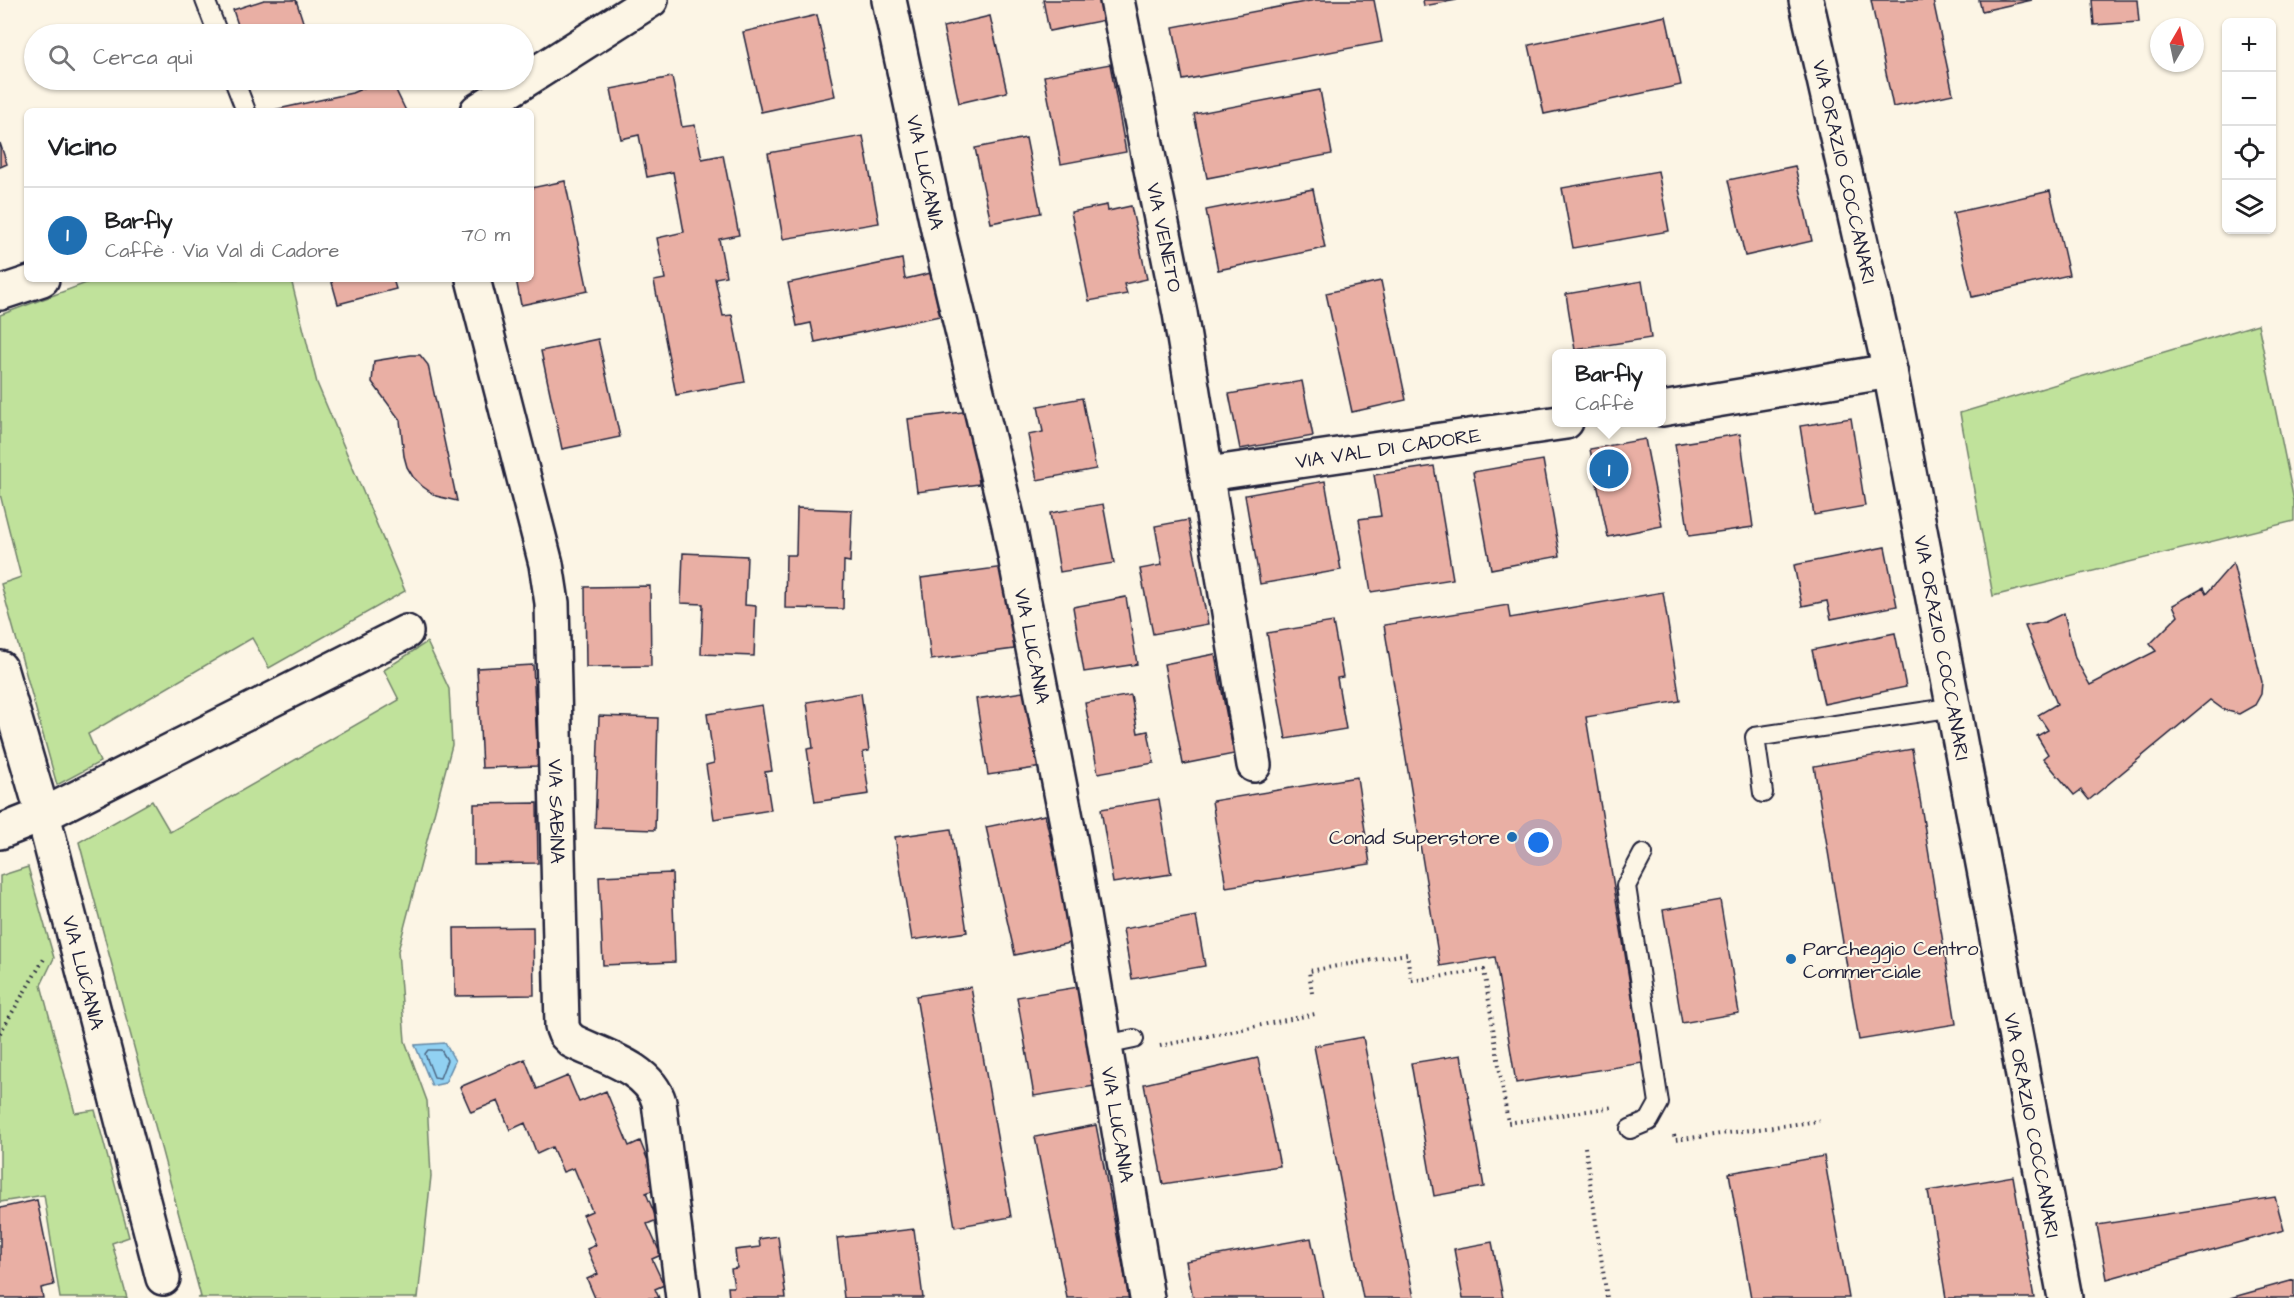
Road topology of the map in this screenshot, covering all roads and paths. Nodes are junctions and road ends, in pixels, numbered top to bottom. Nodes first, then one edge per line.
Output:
1 (206, 0) edge
2 (651, 0) edge
3 (889, 0) edge
4 (1117, 0) edge
5 (1806, 0) edge
6 (214, 24) edge
7 (534, 75) edge
8 (238, 90) edge
9 (510, 90) edge
10 (245, 108) edge
11 (482, 108) edge
12 (33, 282) edge
13 (474, 282) edge
14 (0, 293) edge
15 (1890, 371) junction
16 (1666, 408) edge
17 (1552, 425) edge
18 (1208, 474) junction
19 (406, 632) dead end
20 (0, 668) edge
21 (1954, 707) junction
22 (1254, 765) dead end
23 (1763, 793) dead end
24 (43, 815) junction
25 (0, 831) edge
26 (1643, 854) dead end
27 (69, 916) junction
28 (1312, 993) dead end
29 (1315, 1014) dead end
30 (0, 1033) edge
31 (1158, 1047) dead end
32 (1616, 1107) dead end
33 (1819, 1121) dead end
34 (1630, 1129) dead end
35 (1673, 1131) dead end
36 (1585, 1147) dead end
37 (163, 1278) dead end
38 (683, 1298) edge
39 (1147, 1298) edge
40 (1608, 1298) edge
41 (2065, 1298) edge

1 - 6 lane
2 - 7 street
3 - 39 street, VIA LUCANIA
4 - 18 street, VIA VENETO
5 - 15 street, VIA ORAZIO COCCANARI
8 - 10 lane
9 - 11 street
12 - 14 street
13 - 38 street, VIA SABINA
15 - 16 street
15 - 21 street, VIA ORAZIO COCCANARI
17 - 18 street, VIA VAL DI CADORE
18 - 22 street, VIA VENETO
19 - 24 street
20 - 24 street, VIA LUCANIA
21 - 23 lane
21 - 41 street, VIA ORAZIO COCCANARI
24 - 25 street
24 - 27 street, VIA LUCANIA
26 - 34 lane
27 - 30 path
27 - 37 street, VIA LUCANIA
28 - 32 path
29 - 31 path
33 - 35 path
36 - 40 path

